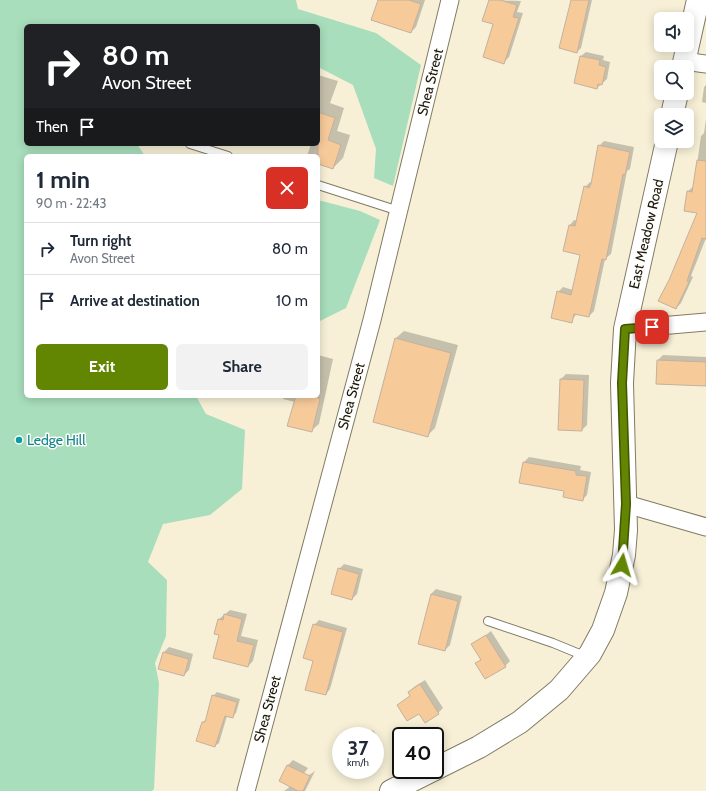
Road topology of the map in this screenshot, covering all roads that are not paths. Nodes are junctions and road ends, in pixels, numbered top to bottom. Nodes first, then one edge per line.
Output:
1 (450, 0) edge
2 (698, 0) edge
3 (685, 60) edge
4 (694, 64) edge
5 (706, 64) edge
6 (196, 146) edge
7 (665, 148) edge
8 (222, 154) edge
9 (320, 186) edge
10 (399, 211) junction
11 (706, 322) edge
12 (625, 329) junction
13 (626, 504) junction
14 (706, 527) edge
15 (488, 620) dead end
16 (587, 658) junction
17 (444, 764) edge
18 (414, 779) edge
19 (246, 791) edge
20 (391, 791) edge

1 - 10 street, Shea Street
2 - 3 street
4 - 5 street
6 - 8 lane
7 - 12 street, East Meadow Road
9 - 10 lane
10 - 19 street, Shea Street
11 - 12 street
12 - 13 street, East Meadow Road
13 - 14 street
13 - 16 street, East Meadow Road
15 - 16 lane
16 - 17 street, East Meadow Road
18 - 20 street, East Meadow Road

